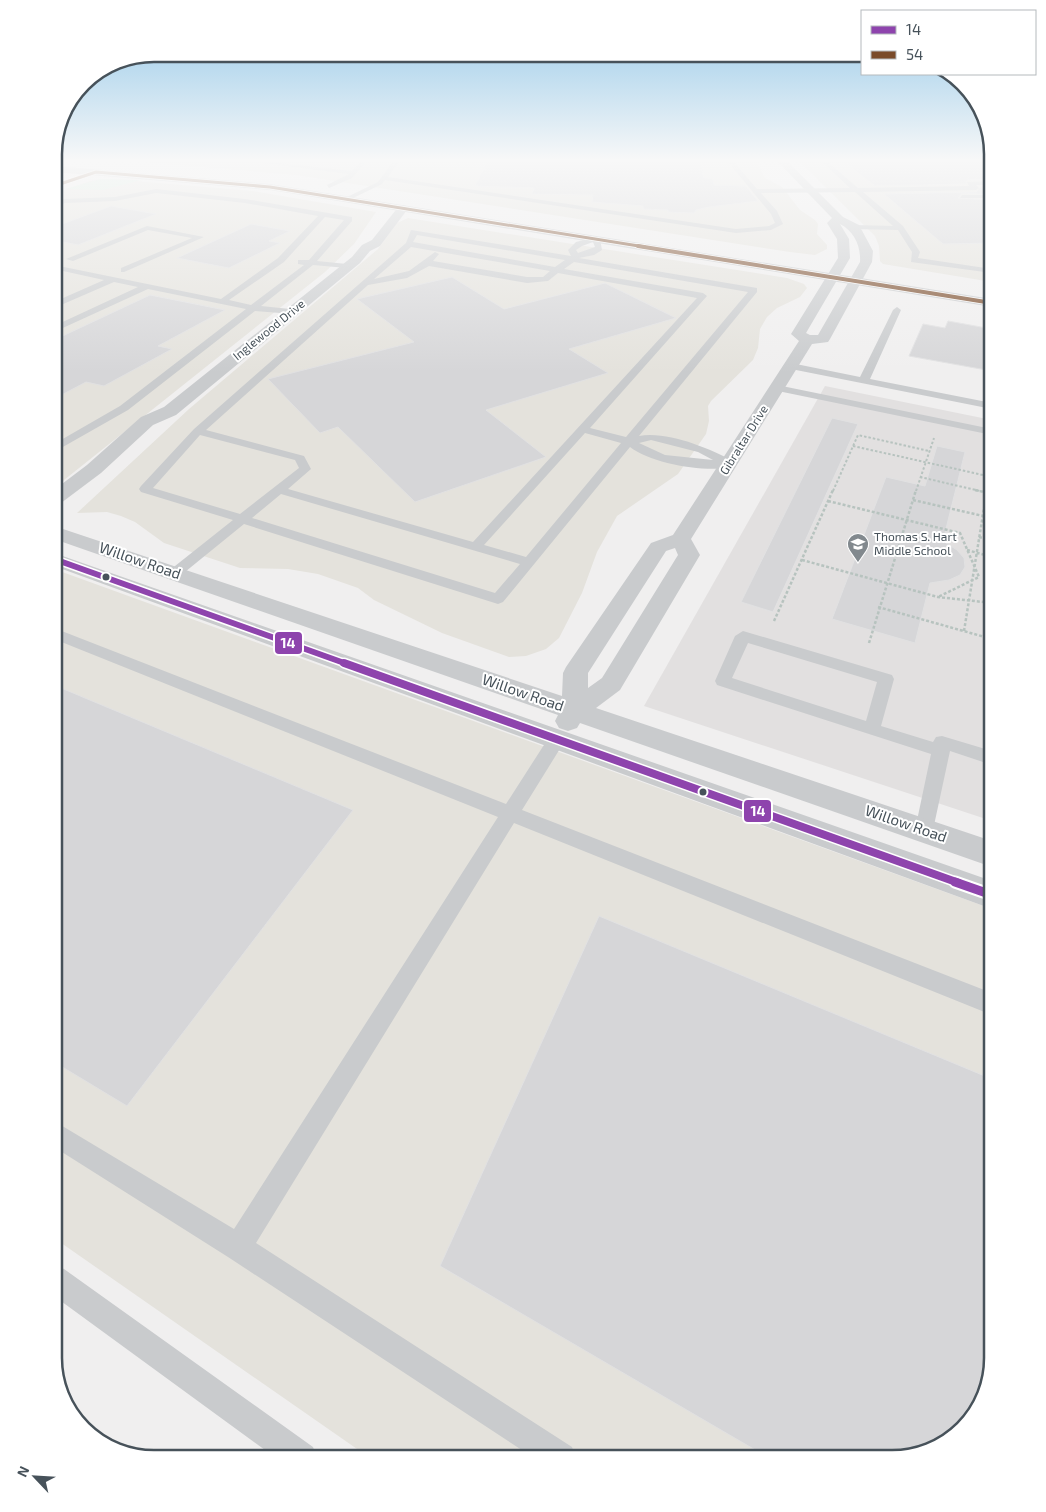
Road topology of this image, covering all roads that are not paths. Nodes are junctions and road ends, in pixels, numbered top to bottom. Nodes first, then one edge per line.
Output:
1 (135, 233) edge
2 (174, 233) edge
3 (307, 233) edge
4 (337, 233) edge
5 (384, 233) edge
6 (414, 233) edge
7 (418, 233) edge
8 (551, 233) edge
9 (608, 233) edge
10 (839, 233) edge
11 (857, 233) edge
12 (903, 233) edge
13 (596, 240) junction
14 (409, 244) junction
15 (439, 250) junction
16 (574, 257) junction
17 (281, 260) junction
18 (87, 262) dead end
19 (311, 263) junction
20 (428, 263) junction
21 (347, 266) junction
22 (114, 268) dead end
23 (63, 269) edge
24 (124, 270) junction
25 (557, 270) junction
26 (984, 270) edge
27 (836, 272) junction
28 (141, 274) dead end
29 (859, 276) junction
30 (113, 279) junction
31 (365, 284) junction
32 (147, 286) junction
33 (62, 290) dead end
34 (984, 290) edge
35 (79, 294) junction
36 (63, 301) edge
37 (223, 301) junction
38 (984, 301) edge
39 (253, 308) junction
40 (897, 310) dead end
41 (303, 318) junction
42 (63, 325) edge
43 (807, 340) junction
44 (791, 366) junction
45 (864, 380) junction
46 (777, 388) junction
47 (984, 404) edge
48 (170, 411) junction
49 (582, 429) junction
50 (984, 430) edge
51 (198, 431) junction
52 (629, 441) junction
53 (63, 444) edge
54 (729, 464) junction
55 (279, 490) junction
56 (63, 492) edge
57 (63, 513) edge
58 (243, 520) junction
59 (63, 535) edge
60 (681, 539) junction
61 (476, 547) junction
62 (63, 562) edge
63 (529, 562) junction
64 (175, 573) junction
65 (63, 636) edge
66 (575, 710) junction
67 (872, 729) junction
68 (557, 740) junction
69 (940, 751) junction
70 (984, 755) edge
71 (510, 813) junction
72 (924, 830) junction
73 (984, 851) edge
74 (984, 892) edge
75 (984, 1001) edge
76 (62, 1138) edge
77 (238, 1247) junction
78 (62, 1285) edge
79 (290, 1449) edge
80 (548, 1450) edge

1 - 18 lane
2 - 24 lane
3 - 17 lane
4 - 19 lane
5 - 21 street, Inglewood Drive
6 - 14 lane
7 - 16 lane
8 - 13 main road
9 - 27 main road
10 - 27 street
11 - 29 street
12 - 26 lane
13 - 16 lane
13 - 27 main road
14 - 15 lane
14 - 31 lane
15 - 20 lane
15 - 25 lane
16 - 25 lane
16 - 52 lane
17 - 19 lane
17 - 37 lane
19 - 21 lane
19 - 39 lane
20 - 25 lane
20 - 31 lane
21 - 41 street, Inglewood Drive
22 - 24 lane
23 - 30 lane
24 - 28 lane
25 - 49 lane
27 - 29 main road
27 - 43 street
29 - 34 main road
29 - 38 main road
29 - 43 street
30 - 32 lane
30 - 35 lane
31 - 41 lane
32 - 37 lane
32 - 42 lane
33 - 35 lane
35 - 36 lane
37 - 39 lane
39 - 41 lane
39 - 53 lane
40 - 45 lane
41 - 48 street, Inglewood Drive
41 - 51 lane
43 - 44 street, Gibraltar Drive
44 - 45 lane
44 - 46 street, Gibraltar Drive
45 - 47 lane
46 - 50 lane
46 - 54 street, Gibraltar Drive
48 - 56 street, Inglewood Drive
48 - 57 street, Inglewood Drive
49 - 52 lane
49 - 61 lane
51 - 55 lane
51 - 58 lane
52 - 54 lane
52 - 63 lane
54 - 60 street, Gibraltar Drive
55 - 58 lane
55 - 61 lane
58 - 63 lane
58 - 64 lane
59 - 64 street, Willow Road
60 - 66 street
60 - 66 street
61 - 63 lane
62 - 68 street, Willow Road
64 - 66 street, Willow Road
65 - 71 lane
66 - 68 street
66 - 72 street, Willow Road
67 - 67 lane
67 - 69 lane
68 - 71 lane
68 - 74 street, Willow Road
69 - 70 lane
69 - 72 lane
71 - 75 lane
71 - 77 lane
72 - 73 street, Willow Road
76 - 77 lane
77 - 80 lane
78 - 79 lane

